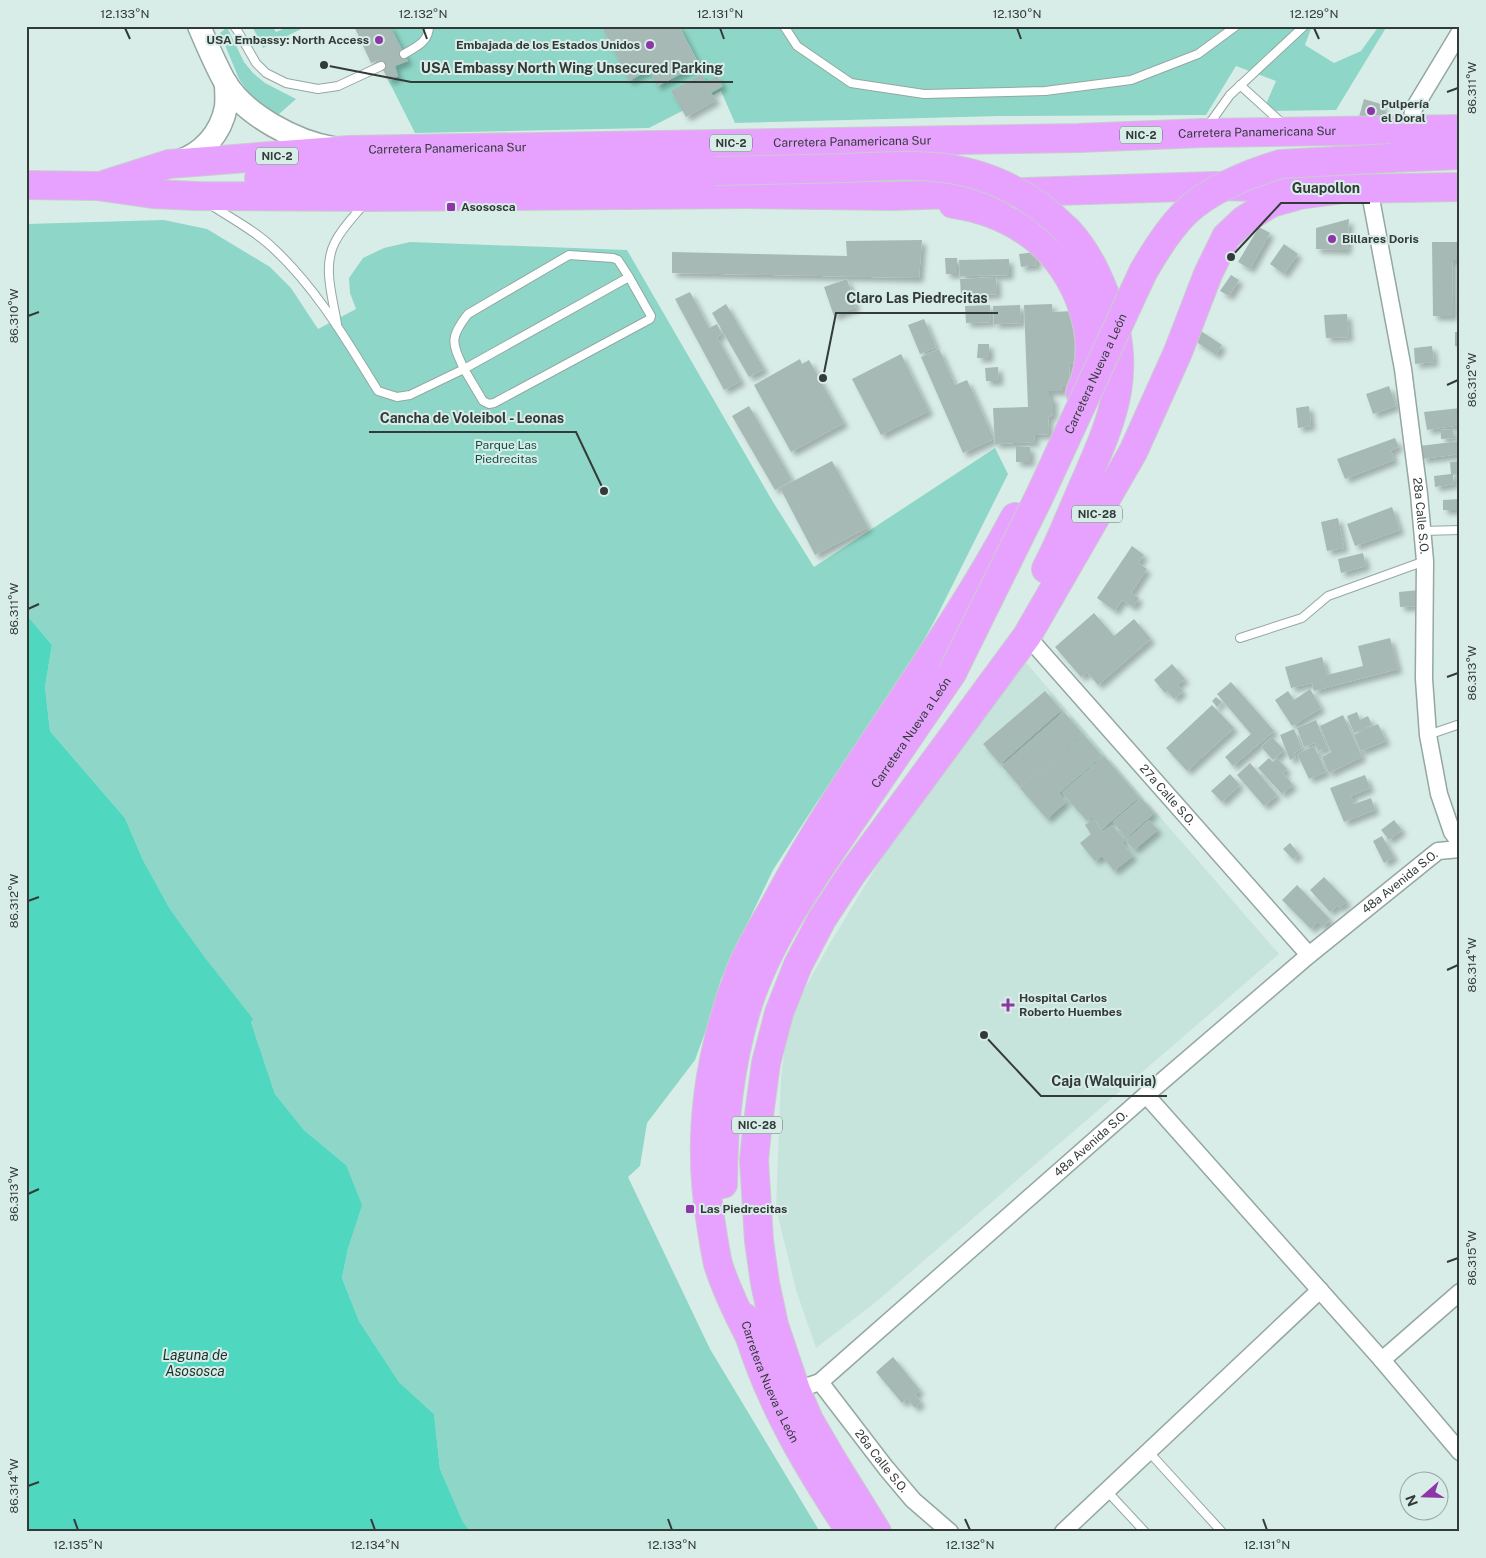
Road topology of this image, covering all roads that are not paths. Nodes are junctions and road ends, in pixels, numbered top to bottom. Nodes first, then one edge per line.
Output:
1 (199, 26) edge
2 (234, 26) edge
3 (429, 26) edge
4 (784, 26) edge
5 (1236, 26) edge
6 (1304, 26) edge
7 (1460, 32) edge
8 (404, 54) dead end
9 (381, 66) dead end
10 (226, 83) junction
11 (1240, 85) junction
12 (1411, 129) junction
13 (1460, 129) edge
14 (1291, 131) junction
15 (1203, 133) junction
16 (349, 150) junction
17 (1460, 156) edge
18 (169, 164) junction
19 (26, 185) edge
20 (98, 186) junction
21 (1460, 187) edge
22 (1356, 188) junction
23 (197, 196) junction
24 (892, 196) junction
25 (370, 197) junction
26 (629, 278) junction
27 (338, 326) junction
28 (464, 369) junction
29 (1460, 530) edge
30 (1422, 531) junction
31 (1426, 561) junction
32 (1027, 636) junction
33 (1240, 638) dead end
34 (1460, 724) edge
35 (1428, 735) junction
36 (1457, 833) edge
37 (1460, 849) edge
38 (851, 875) junction
39 (1309, 955) junction
40 (1146, 1095) junction
41 (726, 1110) junction
42 (1320, 1290) junction
43 (1460, 1292) edge
44 (748, 1336) junction
45 (1382, 1360) junction
46 (808, 1386) junction
47 (1148, 1451) junction
48 (1460, 1452) edge
49 (1106, 1490) junction
50 (831, 1503) junction
51 (851, 1532) edge
52 (877, 1532) edge
53 (950, 1532) edge
54 (1063, 1532) edge
55 (1145, 1532) edge
56 (1222, 1532) edge

1 - 10 street
2 - 9 lane
3 - 8 lane
4 - 5 lane
6 - 11 lane
7 - 12 street
10 - 16 street
10 - 18 street
11 - 14 lane
11 - 15 lane
12 - 13 highway, Carretera Panamericana Sur / NIC-2
12 - 14 highway, Carretera Panamericana Sur / NIC-2
14 - 15 highway, Carretera Panamericana Sur / NIC-2
15 - 16 highway, Carretera Panamericana Sur / NIC-2
16 - 18 highway, Carretera Panamericana Sur / NIC-2
17 - 41 highway, Carretera Nueva a León / NIC-28, bridge
18 - 20 highway, Carretera Panamericana Sur / NIC-2
19 - 20 highway, Carretera Panamericana Sur / NIC-2
20 - 23 highway, Carretera Panamericana Sur / NIC-2
20 - 38 highway, bridge
21 - 22 highway, Carretera Panamericana Sur / NIC-2
22 - 24 highway, Carretera Panamericana Sur / NIC-2
22 - 30 street, 28a Calle S.O.
22 - 32 highway, Carretera Nueva a León / NIC-28
23 - 25 highway, Carretera Panamericana Sur / NIC-2
23 - 27 lane
24 - 25 highway, Carretera Panamericana Sur / NIC-2
24 - 44 highway
25 - 27 lane
26 - 28 lane
26 - 28 lane
26 - 28 lane
27 - 28 lane
29 - 30 lane
30 - 31 street, 28a Calle S.O.
31 - 33 lane
31 - 35 street, 28a Calle S.O.
32 - 38 highway, Carretera Nueva a León / NIC-28
32 - 39 street, 27a Calle S.O.
34 - 35 lane
35 - 36 street, 28a Calle S.O.
37 - 39 street, 48a Avenida S.O.
38 - 46 highway, Carretera Nueva a León / NIC-28
39 - 40 street, 48a Avenida S.O.
40 - 42 street
40 - 46 street, 48a Avenida S.O.
41 - 44 highway, Carretera Nueva a León / NIC-28
41 - 46 highway
42 - 45 street
42 - 47 street
43 - 45 street
44 - 50 highway, Carretera Nueva a León / NIC-28
45 - 48 street
46 - 50 highway
46 - 52 highway, Carretera Nueva a León / NIC-28
46 - 53 street, 26a Calle S.O.
47 - 49 street
47 - 56 lane
49 - 54 street
49 - 55 lane
50 - 51 highway, Carretera Nueva a León / NIC-28

